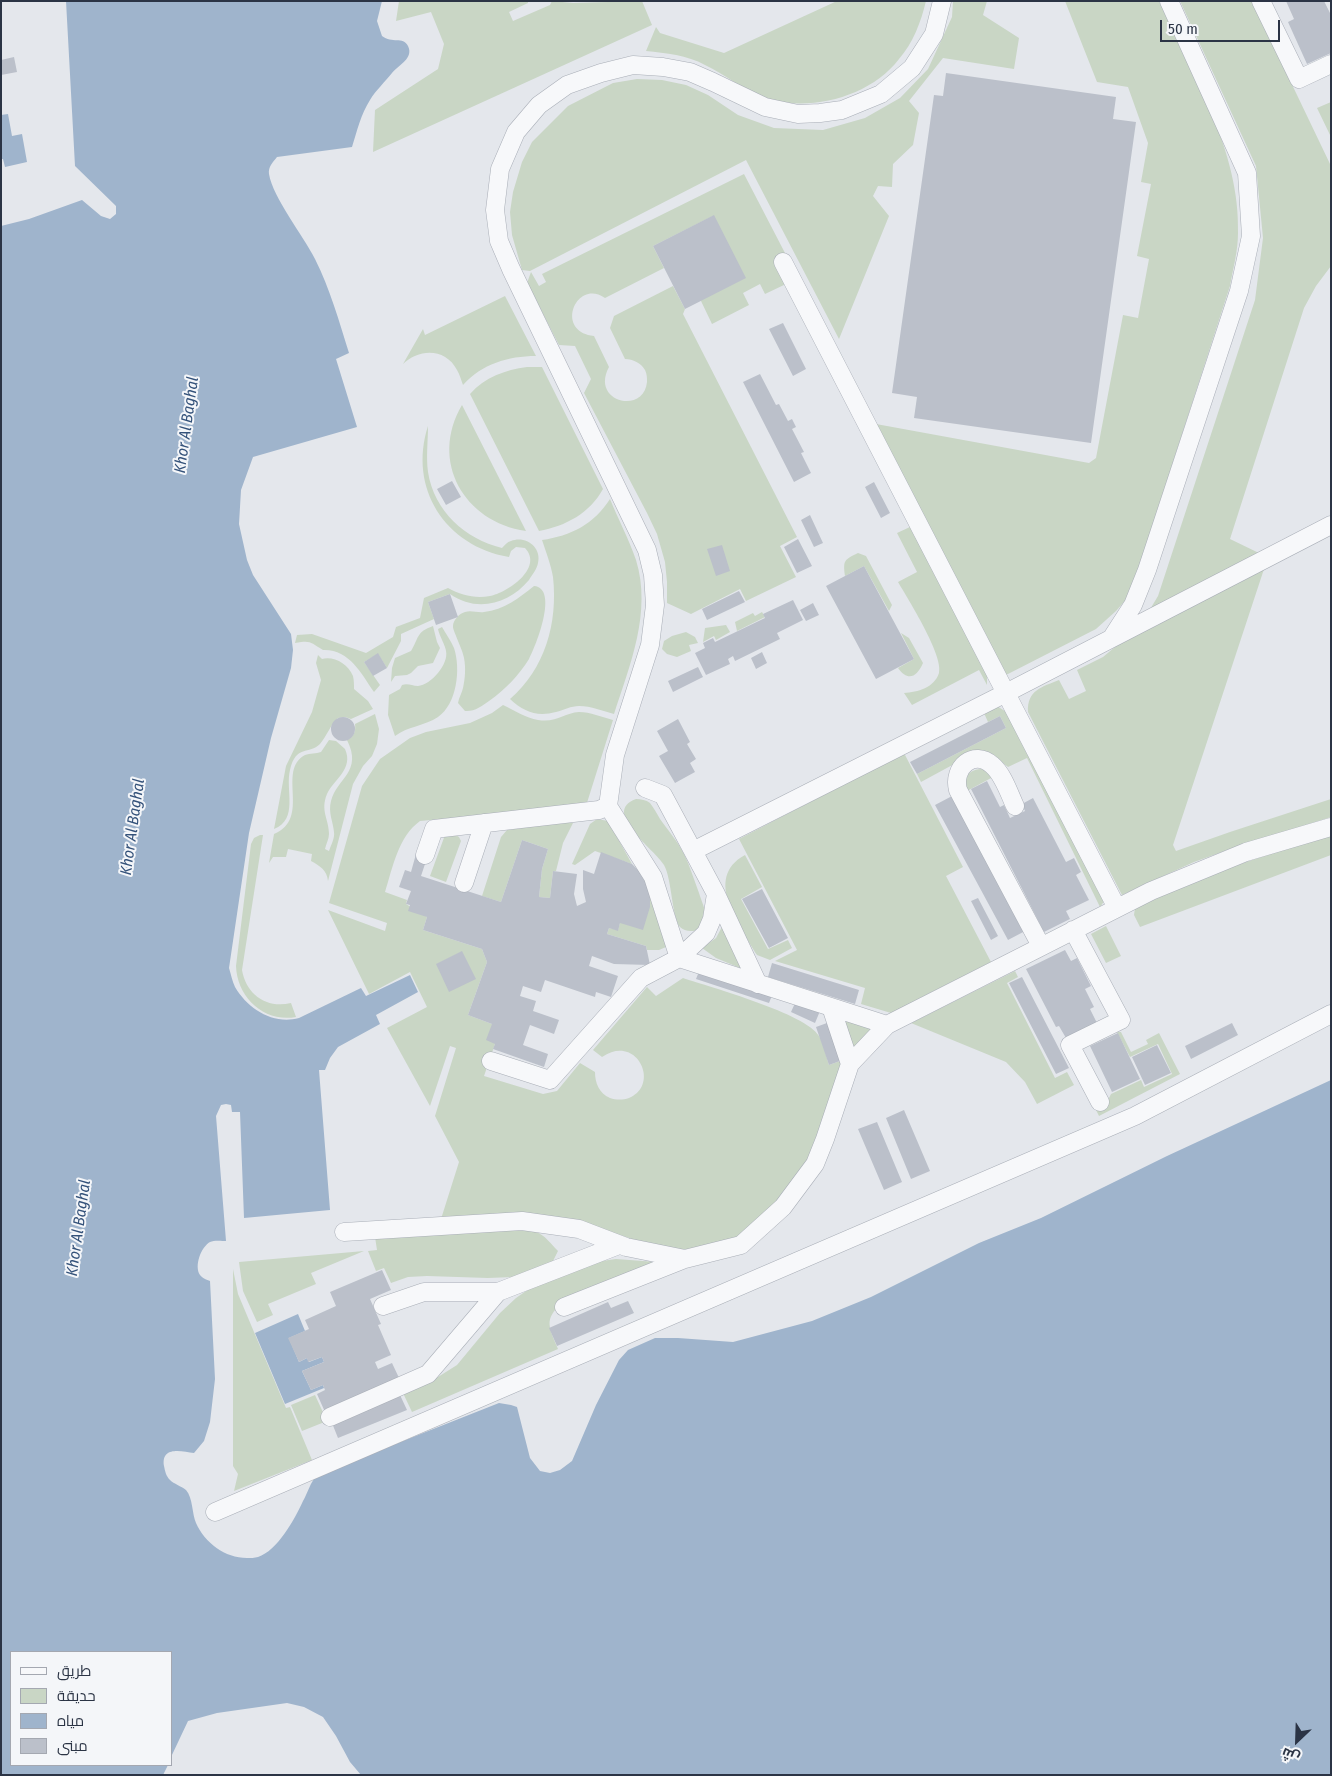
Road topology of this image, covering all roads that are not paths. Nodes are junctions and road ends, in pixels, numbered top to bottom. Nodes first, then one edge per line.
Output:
1 (942, 1) edge
2 (1169, 1) edge
3 (1261, 1) edge
4 (1331, 64) edge
5 (784, 262) dead end
6 (1331, 525) edge
7 (1111, 638) junction
8 (1006, 693) junction
9 (644, 788) dead end
10 (608, 806) junction
11 (1015, 806) dead end
12 (484, 823) junction
13 (1331, 827) edge
14 (693, 851) junction
15 (425, 854) dead end
16 (464, 883) dead end
17 (716, 894) junction
18 (1117, 908) junction
19 (1073, 930) junction
20 (1041, 946) junction
21 (679, 958) junction
22 (758, 984) junction
23 (831, 1007) junction
24 (1331, 1014) edge
25 (887, 1025) junction
26 (490, 1061) dead end
27 (850, 1064) junction
28 (1100, 1102) dead end
29 (344, 1232) dead end
30 (619, 1245) junction
31 (685, 1259) junction
32 (498, 1292) junction
33 (382, 1306) dead end
34 (564, 1308) dead end
35 (330, 1417) dead end
36 (215, 1512) dead end

1 - 10 lane
2 - 7 lane
3 - 4 lane
5 - 8 lane
6 - 7 lane
7 - 8 lane
8 - 14 lane
8 - 18 lane
9 - 14 lane
10 - 12 lane
10 - 21 lane
11 - 20 lane
12 - 15 lane
12 - 16 lane
13 - 18 lane
14 - 17 lane
17 - 21 lane
17 - 22 lane
18 - 19 lane
19 - 20 lane
19 - 28 lane
20 - 25 lane
21 - 22 lane
21 - 26 lane
22 - 23 lane
23 - 25 lane
23 - 27 lane
24 - 36 lane
25 - 27 lane
27 - 31 lane
29 - 30 lane
30 - 31 lane
30 - 32 lane
31 - 34 lane
32 - 33 lane
32 - 35 lane

